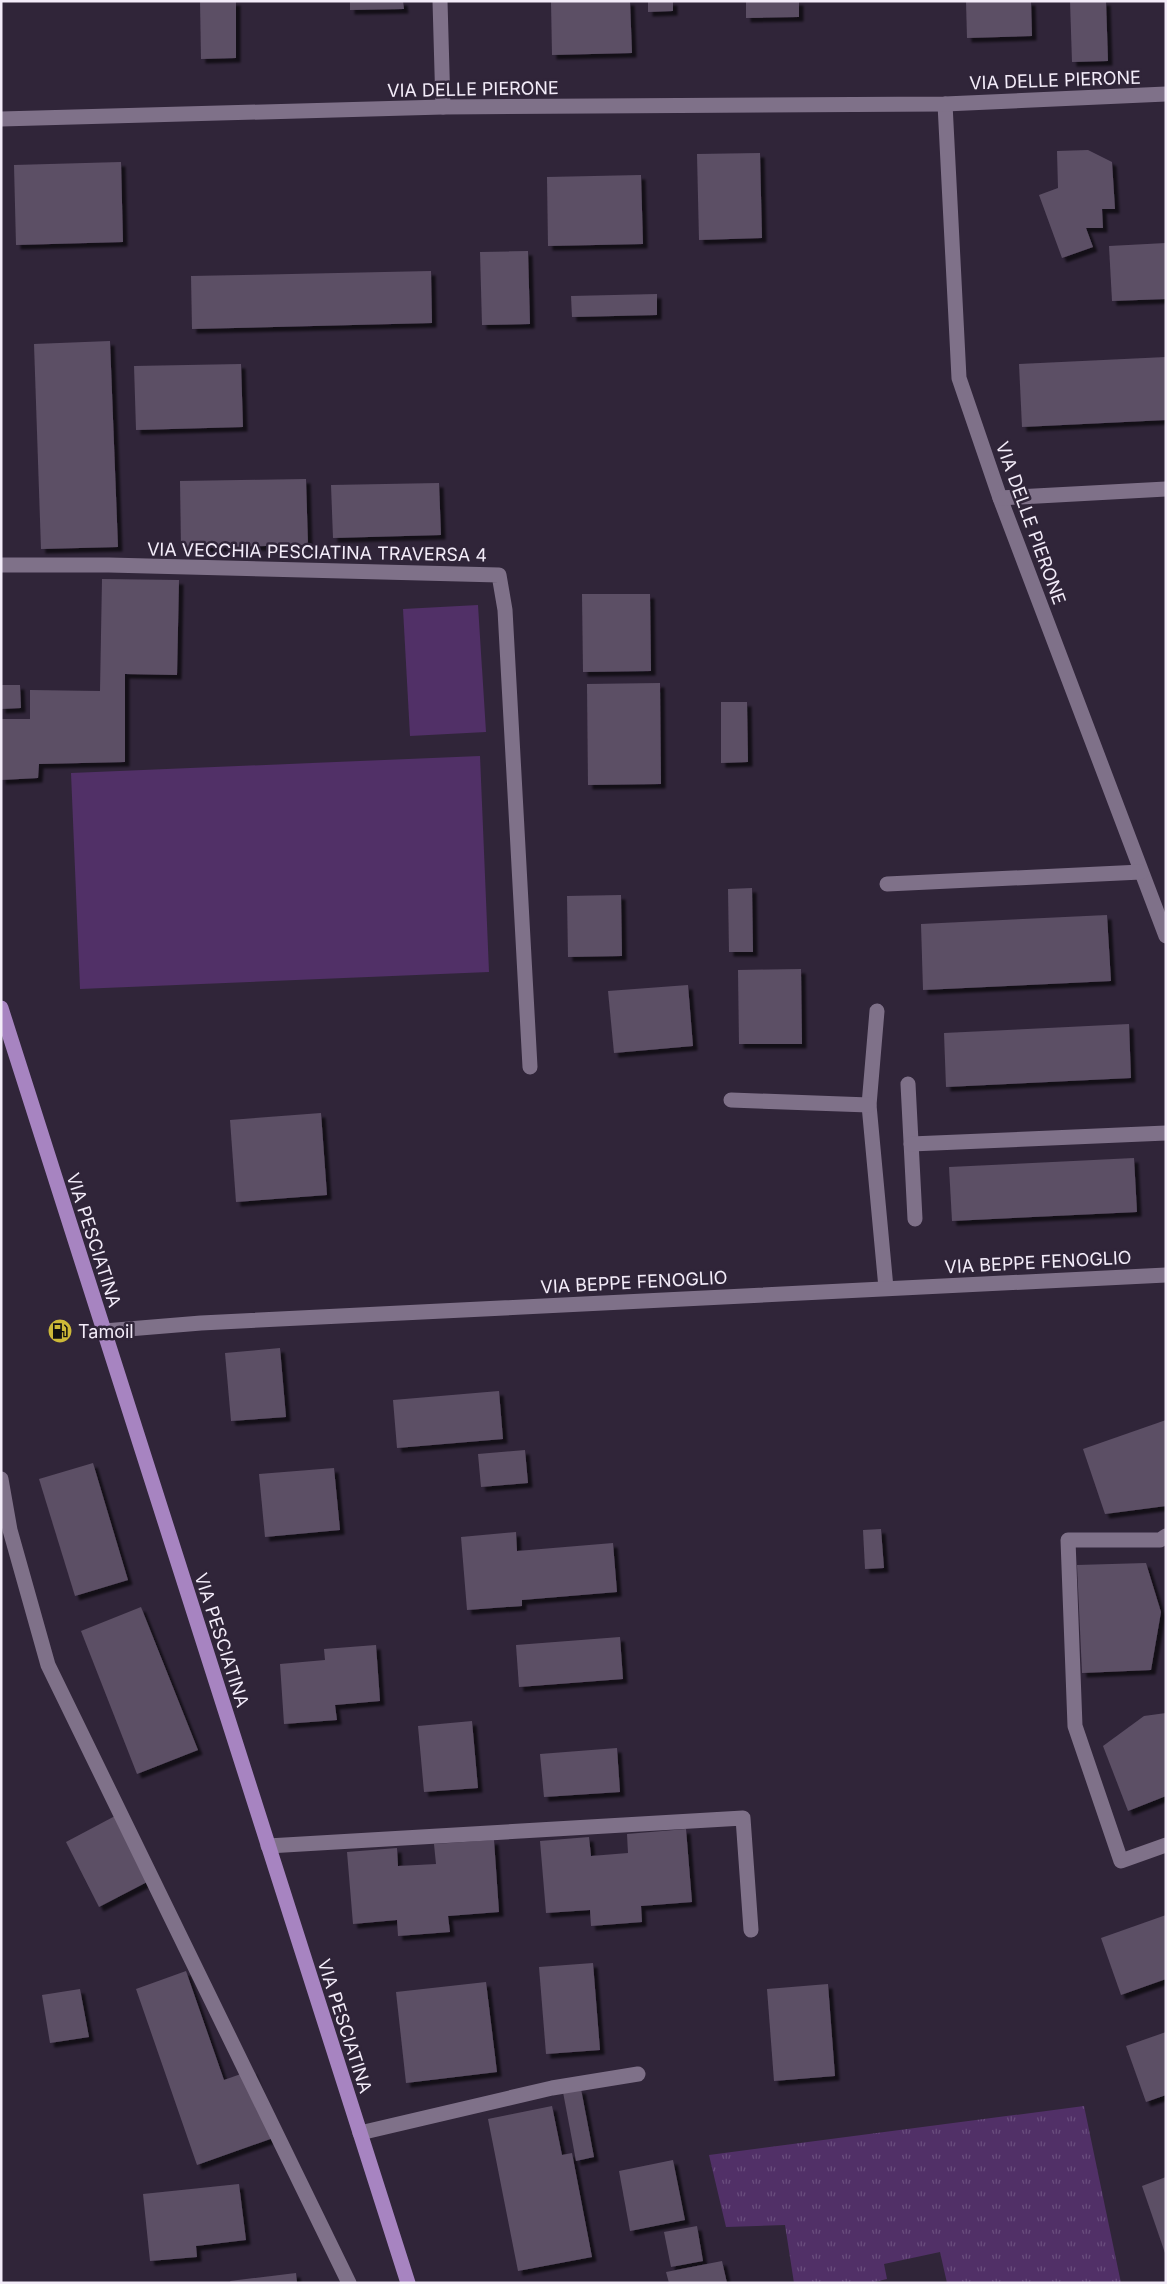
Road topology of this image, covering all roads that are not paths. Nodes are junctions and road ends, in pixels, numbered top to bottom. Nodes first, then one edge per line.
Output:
1 (440, 1) edge
2 (1166, 94) edge
3 (945, 104) junction
4 (443, 107) junction
5 (1, 118) edge
6 (1166, 489) edge
7 (1000, 498) junction
8 (1, 565) edge
9 (1141, 872) junction
10 (887, 884) dead end
11 (1166, 936) edge
12 (1, 1008) edge
13 (877, 1011) dead end
14 (530, 1066) dead end
15 (908, 1084) dead end
16 (731, 1100) dead end
17 (869, 1105) junction
18 (1166, 1133) edge
19 (911, 1144) junction
20 (915, 1219) dead end
21 (1166, 1275) edge
22 (886, 1288) junction
23 (104, 1331) junction
24 (1, 1479) edge
25 (1166, 1536) edge
26 (1166, 1845) edge
27 (268, 1846) junction
28 (750, 1930) dead end
29 (638, 2074) dead end
30 (360, 2133) junction
31 (349, 2283) edge
32 (408, 2283) edge

1 - 4 street
2 - 3 street, VIA DELLE PIERONE
3 - 4 street, VIA DELLE PIERONE
3 - 7 street, VIA DELLE PIERONE
4 - 5 street, VIA DELLE PIERONE
6 - 7 street
7 - 9 street, VIA DELLE PIERONE
8 - 14 street, VIA VECCHIA PESCIATINA TRAVERSA 4
9 - 10 street
9 - 11 street, VIA DELLE PIERONE
12 - 23 main road, VIA PESCIATINA
13 - 17 street
15 - 19 street
16 - 17 street
17 - 22 street
18 - 19 street
19 - 20 street
21 - 22 street, VIA BEPPE FENOGLIO
22 - 23 street, VIA BEPPE FENOGLIO
23 - 27 main road, VIA PESCIATINA
24 - 31 street
25 - 26 street
27 - 28 street
27 - 30 main road, VIA PESCIATINA
29 - 30 street
30 - 32 main road, VIA PESCIATINA

